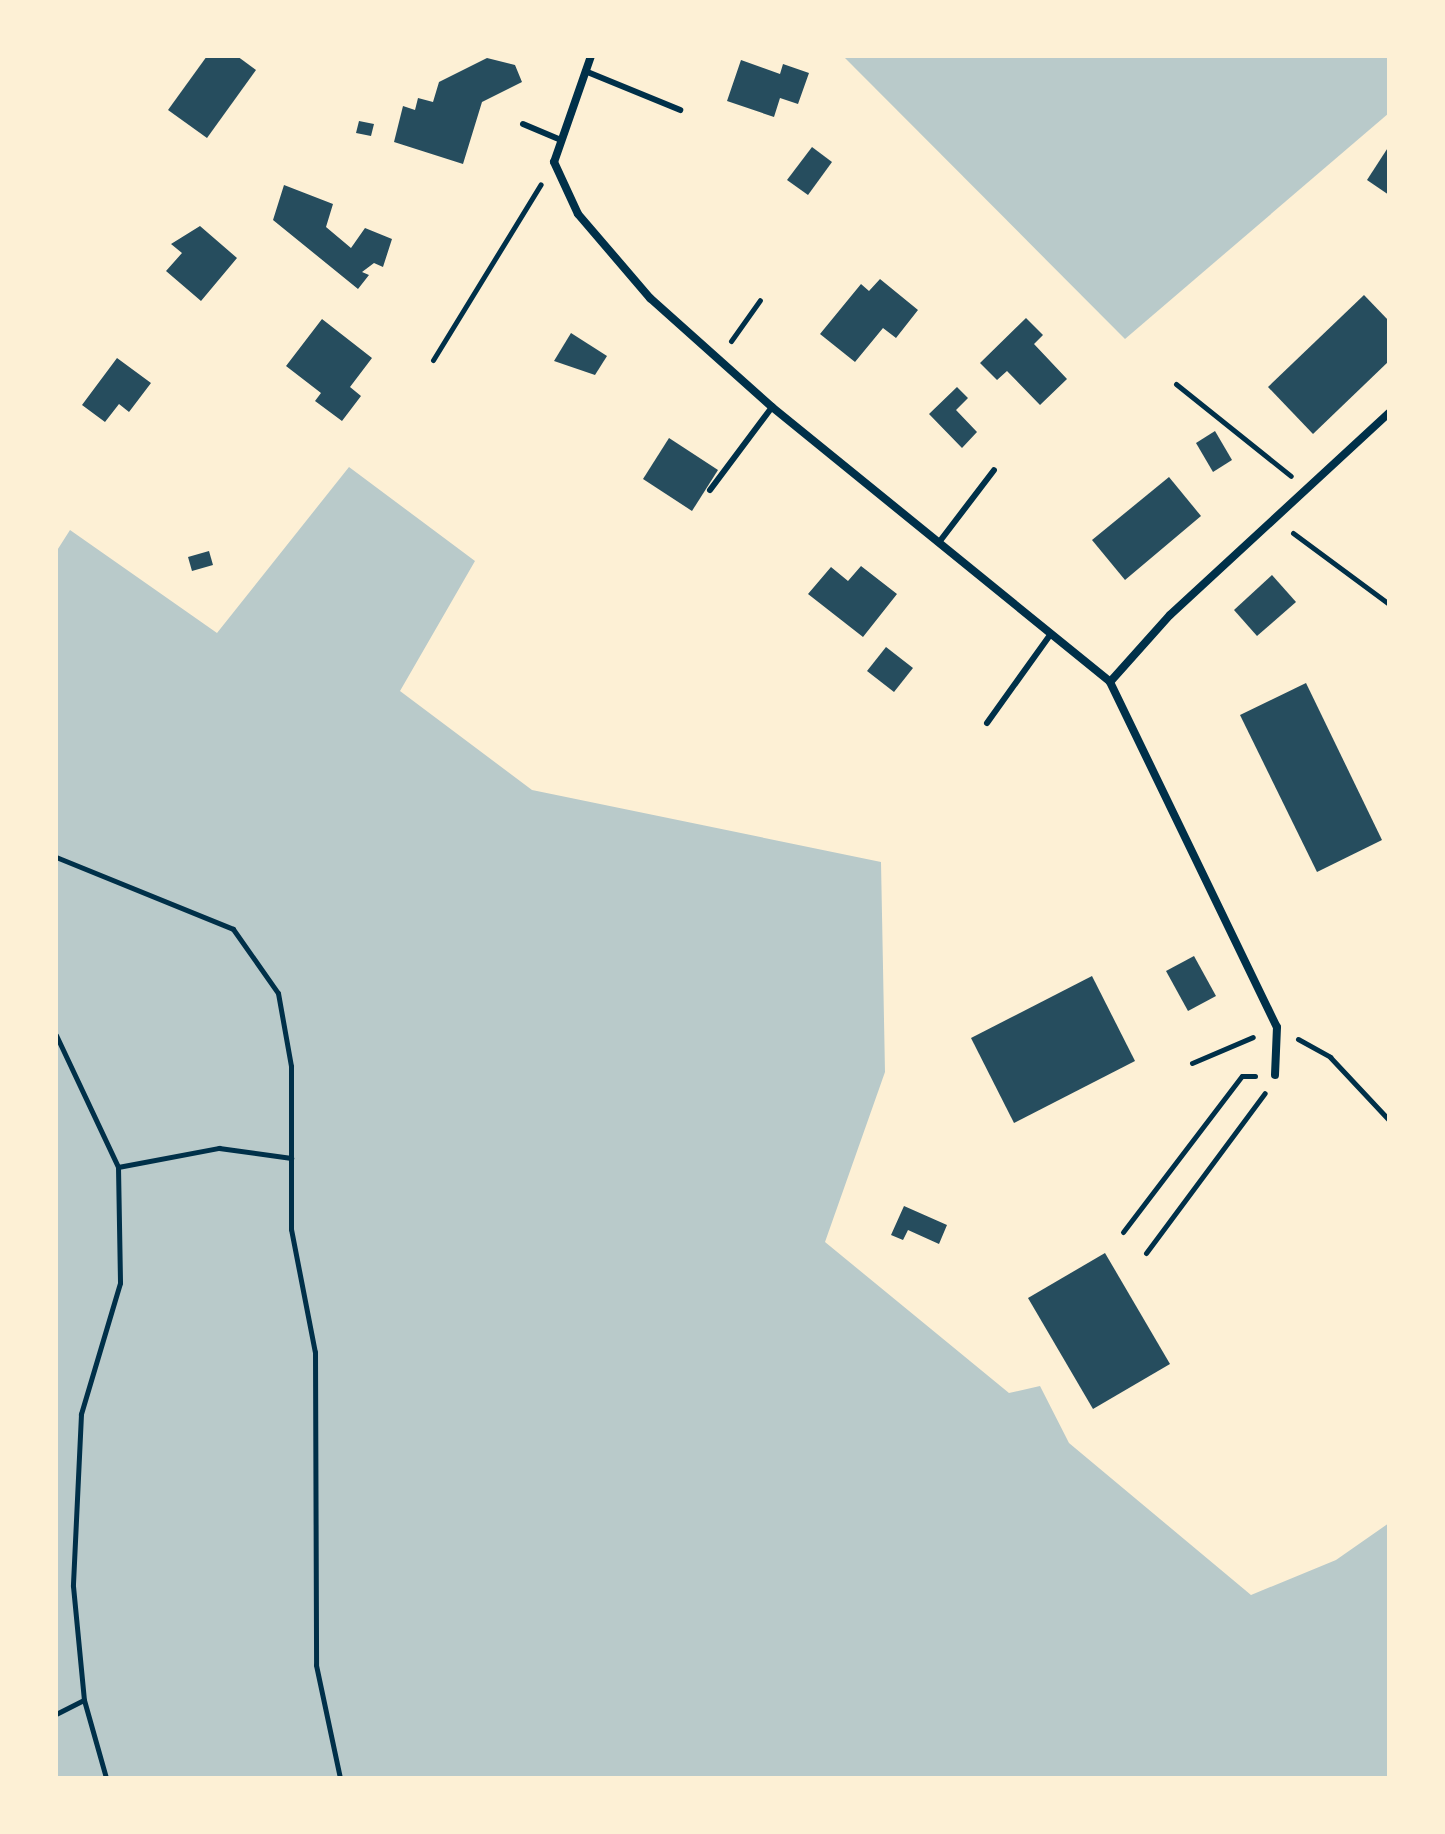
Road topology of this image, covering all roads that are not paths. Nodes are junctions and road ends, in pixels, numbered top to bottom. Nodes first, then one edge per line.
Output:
1 (591, 56) edge
2 (585, 71) junction
3 (680, 110) dead end
4 (523, 124) dead end
5 (558, 139) junction
6 (772, 407) junction
7 (1389, 413) edge
8 (994, 470) dead end
9 (710, 490) dead end
10 (940, 541) junction
11 (1050, 635) junction
12 (1110, 682) junction
13 (987, 723) dead end
14 (1275, 1075) road end

1 - 2 street
2 - 3 lane
2 - 5 street
4 - 5 lane
5 - 6 street
6 - 9 lane
6 - 10 street
7 - 12 street
8 - 10 lane
10 - 11 street
11 - 12 street
11 - 13 lane
12 - 14 street

